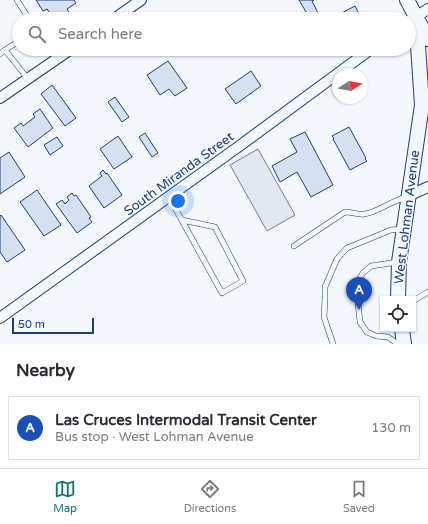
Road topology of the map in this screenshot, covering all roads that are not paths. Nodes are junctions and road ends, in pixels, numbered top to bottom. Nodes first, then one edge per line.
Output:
1 (17, 0) edge
2 (142, 0) edge
3 (407, 0) edge
4 (428, 9) edge
5 (25, 12) edge
6 (124, 12) edge
7 (410, 12) edge
8 (416, 16) edge
9 (416, 24) edge
10 (428, 39) edge
11 (12, 46) edge
12 (2, 52) edge
13 (416, 53) edge
14 (61, 56) edge
15 (361, 56) edge
16 (28, 79) junction
17 (0, 98) edge
18 (428, 187) edge
19 (169, 196) junction
20 (408, 196) junction
21 (182, 220) junction
22 (404, 229) junction
23 (294, 246) dead end
24 (399, 262) junction
25 (428, 292) edge
26 (398, 296) edge
27 (416, 299) edge
28 (0, 318) edge
29 (402, 332) edge
30 (333, 344) edge
31 (398, 344) edge
32 (404, 344) edge

1 - 5 lane
2 - 6 street
3 - 7 main road
4 - 8 street
9 - 10 main road
11 - 12 lane
12 - 16 lane
13 - 20 main road, West Lohman Avenue
14 - 16 street
15 - 19 street, South Miranda Street
16 - 17 street
18 - 20 street
19 - 21 lane
19 - 28 street, South Miranda Street
20 - 22 main road, West Lohman Avenue
20 - 23 lane
21 - 21 lane
22 - 24 main road, West Lohman Avenue
22 - 30 lane
24 - 26 main road, West Lohman Avenue
24 - 31 lane
25 - 27 lane
29 - 32 main road

